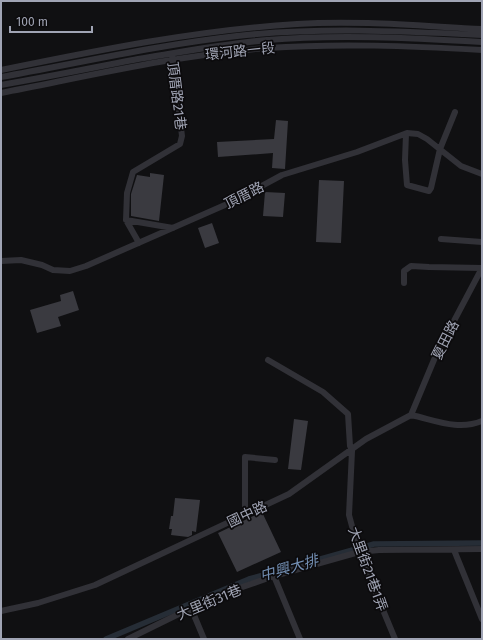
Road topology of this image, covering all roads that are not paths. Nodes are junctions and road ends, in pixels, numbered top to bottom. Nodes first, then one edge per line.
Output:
1 (482, 29) edge
2 (482, 35) edge
3 (170, 41) junction
4 (482, 42) edge
5 (482, 50) edge
6 (172, 56) junction
7 (1, 70) edge
8 (1, 77) edge
9 (1, 85) edge
10 (1, 93) edge
11 (455, 112) dead end
12 (406, 134) junction
13 (440, 149) junction
14 (482, 174) edge
15 (126, 220) junction
16 (173, 228) junction
17 (441, 239) dead end
18 (482, 242) edge
19 (139, 243) junction
20 (1, 260) edge
21 (482, 268) edge
22 (404, 283) dead end
23 (268, 360) dead end
24 (411, 415) junction
25 (482, 421) edge
26 (352, 451) junction
27 (275, 460) dead end
28 (245, 515) junction
29 (482, 548) edge
30 (454, 550) junction
31 (359, 552) junction
32 (274, 576) junction
33 (191, 608) junction
34 (1, 611) edge
35 (482, 619) edge
36 (128, 639) edge
37 (204, 639) edge
38 (300, 639) edge
39 (395, 639) edge

1 - 3 street, 環河路一段
2 - 3 street, 環河路一段
3 - 6 street, 頂厝路21巷
3 - 7 street, 環河路一段
3 - 8 street, 環河路一段
4 - 6 street, 環河路一段
5 - 6 street, 環河路一段
6 - 9 street, 環河路一段
6 - 10 street, 環河路一段
6 - 15 street, 頂厝路21巷
11 - 13 street
12 - 13 street
12 - 13 street
12 - 16 street, 頂厝路
13 - 14 street
15 - 16 street
15 - 19 street
16 - 19 street, 頂厝路
17 - 18 street
19 - 20 street, 頂厝路
21 - 22 street
21 - 24 street, 夏田路
23 - 26 street, 大里街21巷1弄
24 - 25 street
24 - 26 street, 國中路
26 - 28 street, 國中路
26 - 31 street, 大里街21巷1弄
27 - 28 street
28 - 34 street, 國中路
29 - 30 street, 大里街31巷
30 - 31 street, 大里街31巷
30 - 35 street
31 - 32 street, 大里街31巷
31 - 39 street, 大里街21巷1弄
32 - 33 street, 大里街31巷
32 - 38 street
33 - 36 street, 大里街31巷
33 - 37 street

